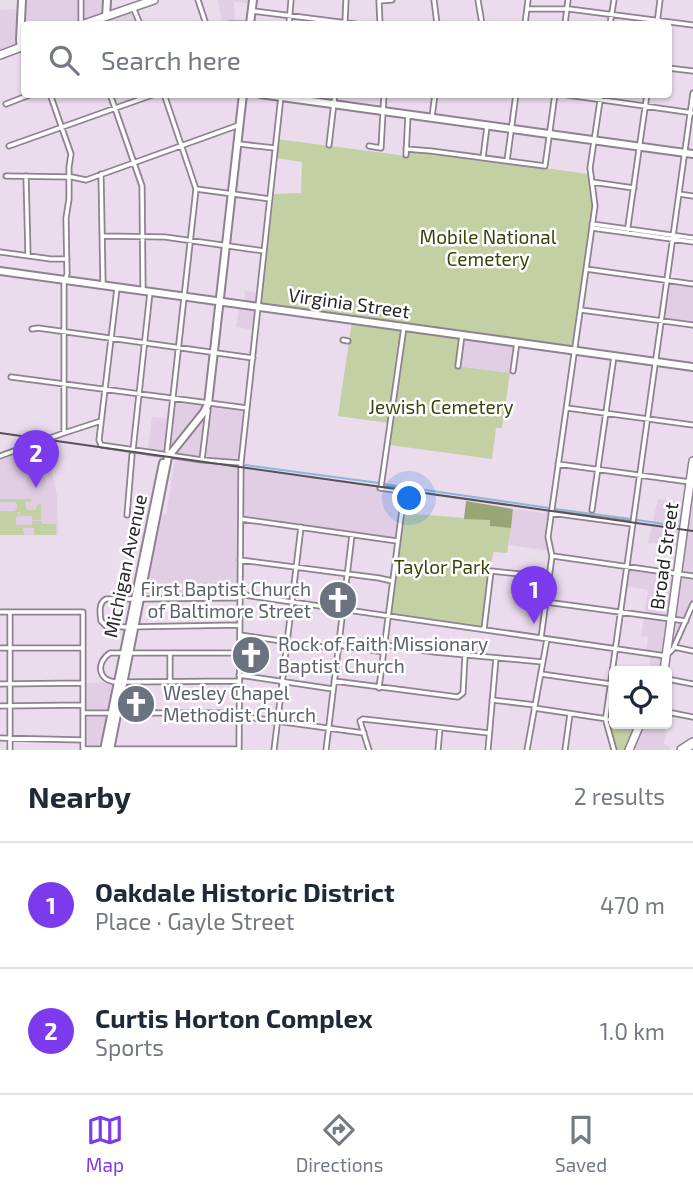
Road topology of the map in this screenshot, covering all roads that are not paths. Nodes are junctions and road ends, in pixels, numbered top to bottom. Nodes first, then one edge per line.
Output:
1 (22, 0) edge
2 (81, 0) edge
3 (107, 0) edge
4 (153, 0) edge
5 (198, 0) edge
6 (253, 0) edge
7 (291, 0) edge
8 (346, 0) edge
9 (392, 0) edge
10 (434, 0) edge
11 (478, 0) edge
12 (528, 0) edge
13 (568, 0) edge
14 (614, 0) edge
15 (660, 0) edge
16 (379, 1) edge
17 (133, 7) junction
18 (527, 9) junction
19 (566, 9) junction
20 (251, 11) junction
21 (612, 14) junction
22 (290, 16) junction
23 (106, 17) junction
24 (84, 21) edge
25 (93, 21) edge
26 (138, 21) edge
27 (205, 21) edge
28 (249, 21) edge
29 (289, 21) edge
30 (324, 21) edge
31 (345, 21) edge
32 (380, 21) edge
33 (437, 21) edge
34 (482, 21) edge
35 (525, 21) edge
36 (565, 21) edge
37 (611, 21) edge
38 (651, 21) edge
39 (657, 21) edge
40 (672, 23) edge
41 (693, 25) edge
42 (21, 42) edge
43 (21, 48) edge
44 (0, 55) edge
45 (672, 68) edge
46 (693, 71) edge
47 (693, 93) edge
48 (22, 98) edge
49 (51, 98) edge
50 (111, 98) edge
51 (144, 98) edge
52 (165, 98) edge
53 (243, 98) edge
54 (281, 98) edge
55 (293, 98) edge
56 (335, 98) edge
57 (384, 98) edge
58 (434, 98) edge
59 (516, 98) edge
60 (554, 98) edge
61 (600, 98) edge
62 (605, 98) edge
63 (646, 98) edge
64 (6, 104) dead end
65 (334, 105) junction
66 (645, 106) junction
67 (115, 109) junction
68 (383, 111) junction
69 (692, 113) edge
70 (408, 115) junction
71 (432, 118) junction
72 (240, 124) junction
73 (487, 126) junction
74 (61, 127) junction
75 (512, 129) junction
76 (549, 134) junction
77 (594, 141) junction
78 (237, 144) junction
79 (182, 145) junction
80 (329, 145) dead end
81 (9, 146) dead end
82 (369, 146) dead end
83 (640, 147) junction
84 (275, 148) junction
85 (406, 149) junction
86 (685, 153) junction
87 (693, 154) edge
88 (406, 155) dead end
89 (483, 158) junction
90 (507, 161) junction
91 (134, 163) junction
92 (101, 174) junction
93 (6, 176) dead end
94 (26, 176) junction
95 (69, 177) junction
96 (592, 181) junction
97 (634, 188) junction
98 (196, 189) junction
99 (231, 194) junction
100 (679, 194) junction
101 (693, 196) edge
102 (270, 199) junction
103 (592, 226) junction
104 (628, 231) junction
105 (103, 236) junction
106 (142, 237) junction
107 (673, 237) junction
108 (190, 240) junction
109 (693, 240) edge
110 (226, 245) junction
111 (264, 251) junction
112 (0, 252) edge
113 (28, 255) junction
114 (67, 259) junction
115 (586, 270) junction
116 (0, 271) edge
117 (65, 280) junction
118 (667, 281) junction
119 (693, 284) edge
120 (103, 286) junction
121 (117, 288) junction
122 (147, 292) junction
123 (184, 297) junction
124 (220, 302) junction
125 (258, 307) junction
126 (580, 310) junction
127 (662, 321) junction
128 (693, 326) edge
129 (404, 327) junction
130 (32, 329) dead end
131 (64, 332) junction
132 (462, 335) junction
133 (111, 338) junction
134 (517, 342) junction
135 (145, 343) junction
136 (178, 348) junction
137 (574, 351) junction
138 (214, 352) junction
139 (614, 356) junction
140 (253, 358) junction
141 (656, 361) junction
142 (458, 366) dead end
143 (693, 367) edge
144 (513, 371) dead end
145 (11, 377) dead end
146 (64, 384) junction
147 (105, 390) junction
148 (139, 394) junction
149 (173, 399) junction
150 (208, 404) junction
151 (247, 408) junction
152 (566, 408) junction
153 (606, 412) junction
154 (204, 418) junction
155 (648, 418) junction
156 (102, 421) junction
157 (693, 425) edge
158 (64, 433) junction
159 (132, 452) junction
160 (167, 454) junction
161 (0, 456) edge
162 (202, 460) junction
163 (693, 461) edge
164 (242, 463) junction
165 (558, 464) junction
166 (598, 469) junction
167 (640, 475) junction
168 (690, 482) junction
169 (592, 510) dead end
170 (551, 513) junction
171 (127, 515) dead end
172 (241, 522) junction
173 (633, 524) junction
174 (301, 527) junction
175 (352, 535) junction
176 (397, 541) junction
177 (552, 556) junction
178 (240, 560) junction
179 (627, 567) junction
180 (295, 568) junction
181 (677, 574) junction
182 (346, 575) junction
183 (693, 576) edge
184 (550, 578) junction
185 (392, 581) junction
186 (240, 596) junction
187 (137, 598) junction
188 (291, 602) junction
189 (546, 602) junction
190 (693, 604) edge
191 (342, 610) junction
192 (0, 612) edge
193 (10, 612) junction
194 (621, 612) junction
195 (691, 615) edge
196 (388, 616) junction
197 (671, 619) junction
198 (686, 621) junction
199 (240, 625) junction
200 (132, 626) junction
201 (484, 629) junction
202 (240, 635) junction
203 (541, 638) junction
204 (547, 639) junction
205 (287, 642) junction
206 (385, 645) junction
207 (338, 647) junction
208 (674, 647) junction
209 (0, 648) edge
210 (9, 648) junction
211 (83, 648) junction
212 (616, 649) junction
213 (693, 651) edge
214 (384, 652) junction
215 (126, 653) junction
216 (170, 653) junction
217 (240, 653) junction
218 (465, 655) junction
219 (666, 656) junction
220 (496, 658) junction
221 (543, 662) junction
222 (614, 666) edge
223 (665, 666) edge
224 (541, 674) junction
225 (239, 678) junction
226 (672, 679) edge
227 (334, 681) junction
228 (121, 682) junction
229 (170, 682) junction
230 (282, 682) junction
231 (83, 683) junction
232 (0, 684) edge
233 (9, 684) junction
234 (609, 684) edge
235 (693, 684) edge
236 (379, 688) junction
237 (332, 689) junction
238 (609, 698) edge
239 (492, 700) junction
240 (9, 705) junction
241 (83, 705) junction
242 (0, 706) edge
243 (535, 707) junction
244 (83, 713) junction
245 (114, 713) junction
246 (672, 713) edge
247 (239, 714) junction
248 (570, 714) junction
249 (693, 717) edge
250 (606, 719) junction
251 (609, 719) edge
252 (277, 721) junction
253 (328, 728) junction
254 (440, 728) junction
255 (638, 729) edge
256 (364, 733) junction
257 (489, 733) junction
258 (0, 738) edge
259 (10, 738) junction
260 (83, 740) junction
261 (693, 743) edge
262 (83, 749) edge
263 (110, 749) edge
264 (10, 750) edge
265 (158, 750) edge
266 (200, 750) edge
267 (239, 750) edge
268 (274, 750) edge
269 (326, 750) edge
270 (369, 750) edge
271 (438, 750) edge
272 (488, 750) edge
273 (527, 750) edge
274 (565, 750) edge
275 (614, 750) edge
276 (629, 750) edge
277 (682, 750) edge

1 - 42 street
2 - 24 street
3 - 23 street
4 - 17 main road
5 - 27 street
6 - 20 street
7 - 22 street
8 - 31 street
9 - 16 street
10 - 33 street
11 - 34 street
12 - 18 street
13 - 19 street
14 - 21 street
15 - 39 street
16 - 32 street
17 - 23 main road
17 - 26 street
18 - 19 street
18 - 35 street
19 - 21 street
19 - 36 street
20 - 22 street
20 - 28 street
21 - 37 street
21 - 38 street
22 - 29 street
22 - 30 street
23 - 25 main road
40 - 41 street
43 - 44 main road
45 - 46 street
47 - 69 street
48 - 64 street
49 - 74 street
50 - 67 street
51 - 67 street
52 - 79 street
53 - 72 street, Michigan Avenue
54 - 84 street
55 - 65 street
56 - 65 street
57 - 68 street
58 - 71 street
59 - 75 street
60 - 76 street
61 - 77 street
62 - 66 street
63 - 66 street
65 - 68 street
65 - 80 street
66 - 69 street
66 - 83 street
67 - 74 street
67 - 91 street
68 - 70 street
68 - 82 street
69 - 86 street
70 - 71 street
70 - 85 street
71 - 73 street
72 - 78 street, Michigan Avenue
72 - 79 street
73 - 75 street
73 - 89 street
74 - 81 street
74 - 95 street
75 - 76 street
75 - 90 street
76 - 77 street
76 - 90 street
77 - 83 street
77 - 96 street
78 - 84 street
78 - 99 street, Michigan Avenue
79 - 91 street
79 - 98 street
83 - 86 street
83 - 97 street
84 - 102 street
85 - 88 street
85 - 89 street
86 - 87 street
86 - 100 street
89 - 90 street
91 - 92 street
91 - 106 street
92 - 95 street
92 - 105 street
93 - 94 street
94 - 95 street
94 - 113 street
95 - 114 street
96 - 97 street
96 - 103 street
97 - 104 street
98 - 99 street
98 - 108 street
99 - 102 street
99 - 110 street, Michigan Avenue
100 - 101 street
100 - 107 street
102 - 111 street
103 - 104 street
103 - 115 street
104 - 107 street
105 - 106 street
105 - 120 street
106 - 108 street
106 - 122 street
107 - 109 street
107 - 118 street
108 - 110 street
108 - 123 street
110 - 111 street
110 - 124 street, Michigan Avenue
111 - 125 street
112 - 113 street
113 - 114 street
114 - 117 street
115 - 118 street
115 - 126 street
116 - 117 street, Virginia Street
117 - 120 street, Virginia Street
117 - 131 street
118 - 119 street
118 - 127 street
120 - 121 street, Virginia Street
121 - 122 street, Virginia Street
121 - 133 street
122 - 123 street, Virginia Street
122 - 135 street
123 - 124 street, Virginia Street
123 - 136 street
124 - 125 street, Virginia Street
124 - 138 street, Michigan Avenue
125 - 129 street, Virginia Street
125 - 140 street
126 - 127 street
126 - 137 street
127 - 128 street
127 - 141 street
129 - 132 street, Virginia Street
129 - 176 street
130 - 131 street
131 - 133 street
131 - 146 street
132 - 134 street, Virginia Street
132 - 142 street
133 - 135 street
133 - 147 street
134 - 137 street, Virginia Street
134 - 144 street
135 - 136 street
135 - 148 street
136 - 138 street
136 - 149 street
137 - 139 street, Virginia Street
137 - 152 street
138 - 140 street
138 - 150 street, Michigan Avenue
139 - 141 street, Virginia Street
139 - 153 street
140 - 151 street
141 - 143 street, Virginia Street
141 - 155 street
145 - 146 street
146 - 147 street
146 - 158 street
147 - 148 street
147 - 156 street
148 - 149 street
148 - 159 street
149 - 150 street
149 - 160 street
150 - 151 street
150 - 154 street, Michigan Avenue
150 - 160 street, Michigan Avenue
151 - 164 street
152 - 153 street
152 - 165 street
153 - 155 street
153 - 166 street
154 - 160 street, Michigan Avenue
154 - 162 street
155 - 157 street
155 - 167 street
156 - 158 street
156 - 159 street
158 - 161 street
159 - 160 street
159 - 171 street
160 - 162 street
160 - 187 street, Michigan Avenue
162 - 164 street
163 - 168 main road, Broad Street
164 - 172 street
165 - 166 street
165 - 170 street
166 - 167 street
166 - 169 street
167 - 168 street
167 - 173 street
168 - 181 main road, Broad Street
170 - 173 street
170 - 177 street
172 - 174 street
172 - 178 street
173 - 179 street
174 - 175 street
174 - 180 street
175 - 176 street
175 - 182 street
176 - 185 street
177 - 179 street
177 - 184 street
178 - 180 street
178 - 186 street
179 - 181 street
179 - 194 street
180 - 182 street
180 - 188 street
181 - 183 street
181 - 197 main road, Broad Street
182 - 185 street
182 - 191 street
184 - 189 street
184 - 201 street
185 - 196 street
186 - 187 street
186 - 188 street
186 - 199 street
187 - 200 street, Michigan Avenue
187 - 200 street
188 - 191 street
188 - 205 street
189 - 194 street
189 - 203 street
190 - 195 street
191 - 196 street
191 - 207 street
192 - 193 street
193 - 210 street
193 - 211 street
194 - 197 street
194 - 212 street
195 - 198 street
196 - 201 street
196 - 206 street
197 - 198 street
197 - 219 main road, Broad Street
198 - 208 street
199 - 200 street
199 - 202 street
200 - 215 street, Michigan Avenue
201 - 203 street
202 - 205 street
202 - 217 street
203 - 204 street
204 - 212 street
204 - 221 street
205 - 207 street
205 - 230 street
206 - 214 street
206 - 218 street
207 - 214 street
207 - 227 street
208 - 213 street
208 - 219 street
209 - 210 street
210 - 211 street
210 - 233 street
211 - 231 street
212 - 219 street
212 - 222 street
214 - 236 street
215 - 216 street
215 - 228 street, Michigan Avenue
215 - 228 street
216 - 217 street
216 - 229 street
217 - 225 street
218 - 220 street
218 - 236 street
219 - 223 main road, Broad Street
220 - 221 street
220 - 239 street
221 - 224 street
224 - 234 street
224 - 243 street
225 - 229 street
225 - 230 street
225 - 247 street
226 - 235 street
227 - 236 street
227 - 237 street
228 - 229 street
228 - 245 street, Michigan Avenue
230 - 237 street
230 - 252 street
231 - 233 street
231 - 241 street
232 - 233 street
233 - 240 street
237 - 253 street
238 - 250 street
239 - 243 street
239 - 257 street
240 - 241 street
240 - 242 street
240 - 259 street
241 - 244 street
243 - 248 street
243 - 273 street
244 - 245 street
244 - 260 street
245 - 247 street
245 - 263 street, Michigan Avenue
246 - 249 street
247 - 252 street
247 - 267 street
248 - 250 street
248 - 274 street
250 - 251 street
250 - 275 street
252 - 253 street
252 - 268 street
253 - 256 street
253 - 269 street
254 - 256 street
254 - 257 street
254 - 271 street
255 - 276 main road
256 - 270 street
257 - 272 street
258 - 259 street
259 - 260 street
259 - 264 street
260 - 262 street
261 - 277 highway
262 - 263 street
263 - 265 street
265 - 266 street
266 - 267 street

